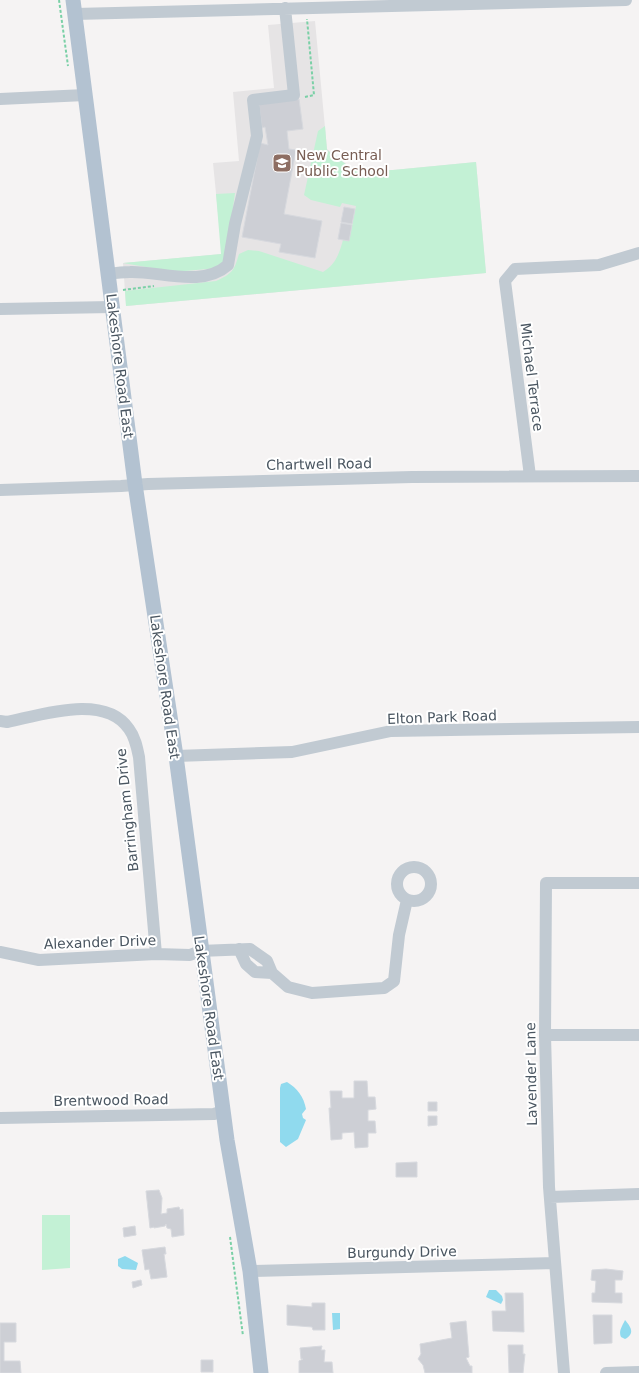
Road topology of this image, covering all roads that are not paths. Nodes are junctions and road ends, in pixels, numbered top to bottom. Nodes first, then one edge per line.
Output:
1 (626, 0) edge
2 (74, 7) edge
3 (285, 8) junction
4 (85, 96) junction
5 (0, 99) edge
6 (639, 253) edge
7 (108, 274) junction
8 (112, 307) junction
9 (0, 309) edge
10 (530, 476) junction
11 (639, 476) edge
12 (135, 484) junction
13 (0, 490) edge
14 (0, 721) edge
15 (639, 727) edge
16 (176, 756) junction
17 (639, 883) edge
18 (407, 900) dead end
19 (200, 951) junction
20 (0, 952) edge
21 (156, 954) junction
22 (545, 1035) junction
23 (639, 1035) edge
24 (223, 1111) junction
25 (0, 1118) edge
26 (639, 1194) edge
27 (550, 1197) junction
28 (554, 1263) junction
29 (250, 1271) junction
30 (639, 1372) edge
31 (261, 1373) edge
32 (564, 1373) edge
33 (606, 1373) edge

1 - 3 street
2 - 3 street
2 - 4 main road, Lakeshore Road East
3 - 7 street
4 - 5 street
4 - 7 main road, Lakeshore Road East
6 - 10 street, Michael Terrace
7 - 8 main road, Lakeshore Road East
8 - 9 street
8 - 12 main road, Lakeshore Road East
10 - 11 street, Chartwell Road
10 - 12 street, Chartwell Road
12 - 13 street, Chartwell Road
12 - 16 main road, Lakeshore Road East
14 - 21 street, Barringham Drive
15 - 16 street, Elton Park Road
16 - 19 main road, Lakeshore Road East
17 - 22 street, Lavender Lane
18 - 19 street, Alexander Drive
19 - 21 street, Alexander Drive
19 - 24 main road, Lakeshore Road East
20 - 21 street, Alexander Drive
22 - 23 street
22 - 27 street, Lavender Lane
24 - 25 street, Brentwood Road
24 - 29 main road, Lakeshore Road East
26 - 27 street
27 - 28 street, Lavender Lane
28 - 29 street, Burgundy Drive
28 - 32 street, Lavender Lane
29 - 31 main road, Lakeshore Road East
30 - 33 street

